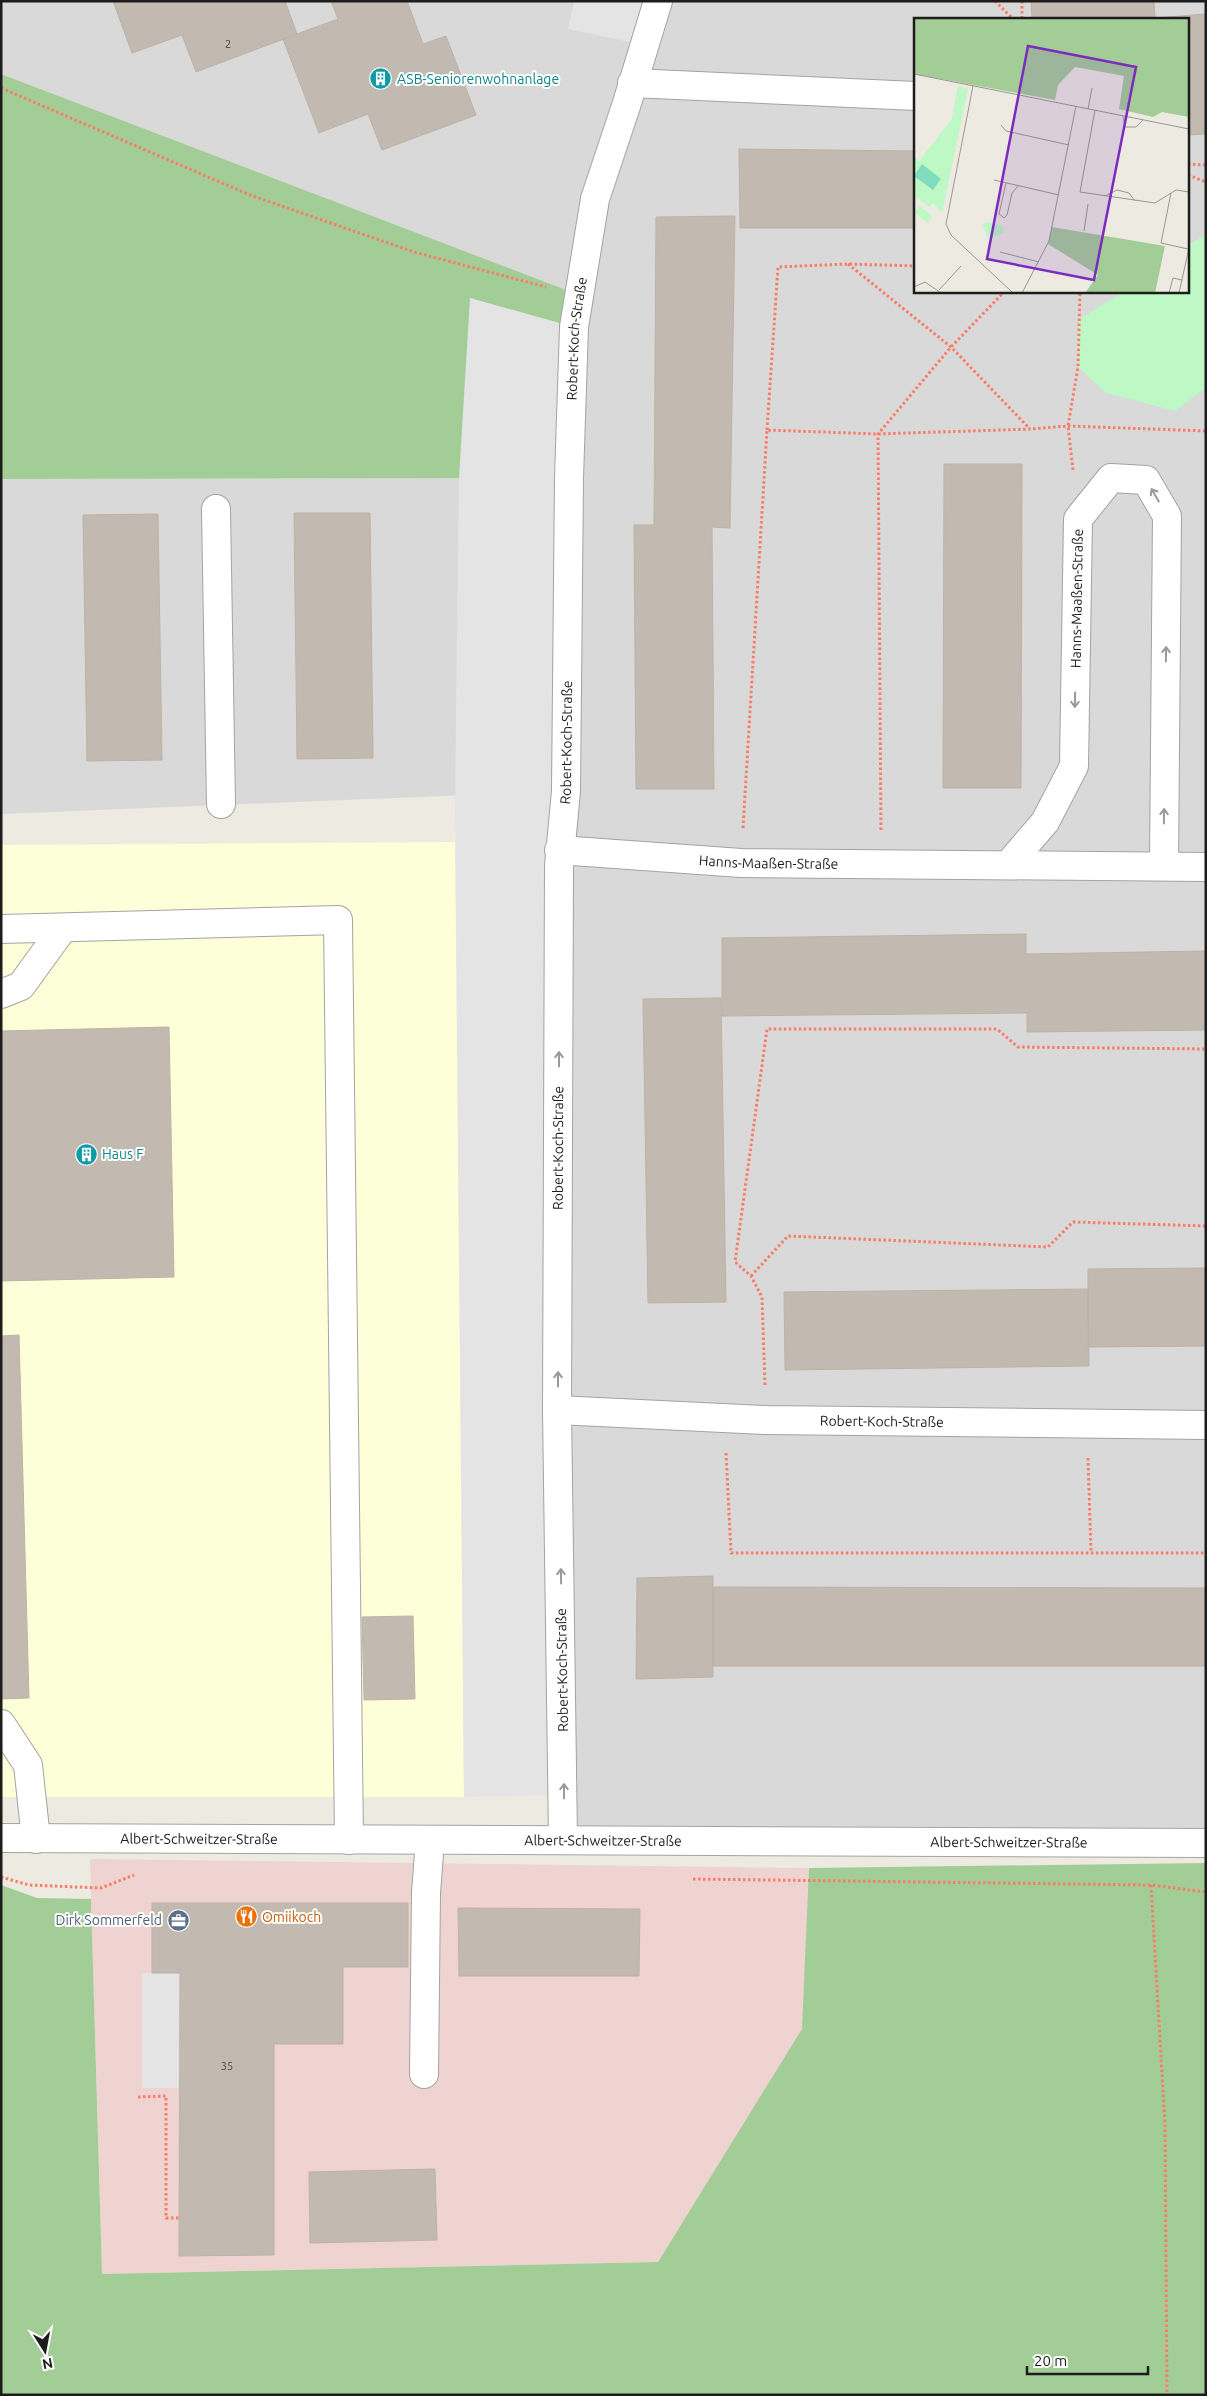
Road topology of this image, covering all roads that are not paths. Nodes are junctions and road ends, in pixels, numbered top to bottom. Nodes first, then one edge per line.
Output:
1 (658, 1) edge
2 (632, 83) junction
3 (914, 96) edge
4 (216, 510) dead end
5 (221, 804) dead end
6 (559, 850) junction
7 (1009, 864) junction
8 (1164, 865) junction
9 (1206, 867) edge
10 (63, 928) junction
11 (1, 929) edge
12 (1, 994) edge
13 (558, 1410) junction
14 (1206, 1425) edge
15 (1, 1724) edge
16 (1, 1838) edge
17 (36, 1839) junction
18 (348, 1840) junction
19 (430, 1840) junction
20 (563, 1840) junction
21 (1206, 1843) edge
22 (424, 2074) dead end

1 - 2 street, Robert-Koch-Straße
2 - 3 street
2 - 6 street, Robert-Koch-Straße
4 - 5 street
6 - 7 street, Hanns-Maaßen-Straße
13 -> 6 street, Robert-Koch-Straße
7 - 8 street, Hanns-Maaßen-Straße
8 -> 7 street, Hanns-Maaßen-Straße
8 - 9 street, Hanns-Maaßen-Straße
10 - 11 street
10 - 12 street
10 - 18 street
13 - 14 street, Robert-Koch-Straße
20 -> 13 street, Robert-Koch-Straße
15 - 17 street
16 - 17 street, Albert-Schweitzer-Straße
17 - 18 street, Albert-Schweitzer-Straße
18 - 19 street, Albert-Schweitzer-Straße
19 - 20 street, Albert-Schweitzer-Straße
19 - 22 street
20 - 21 street, Albert-Schweitzer-Straße

